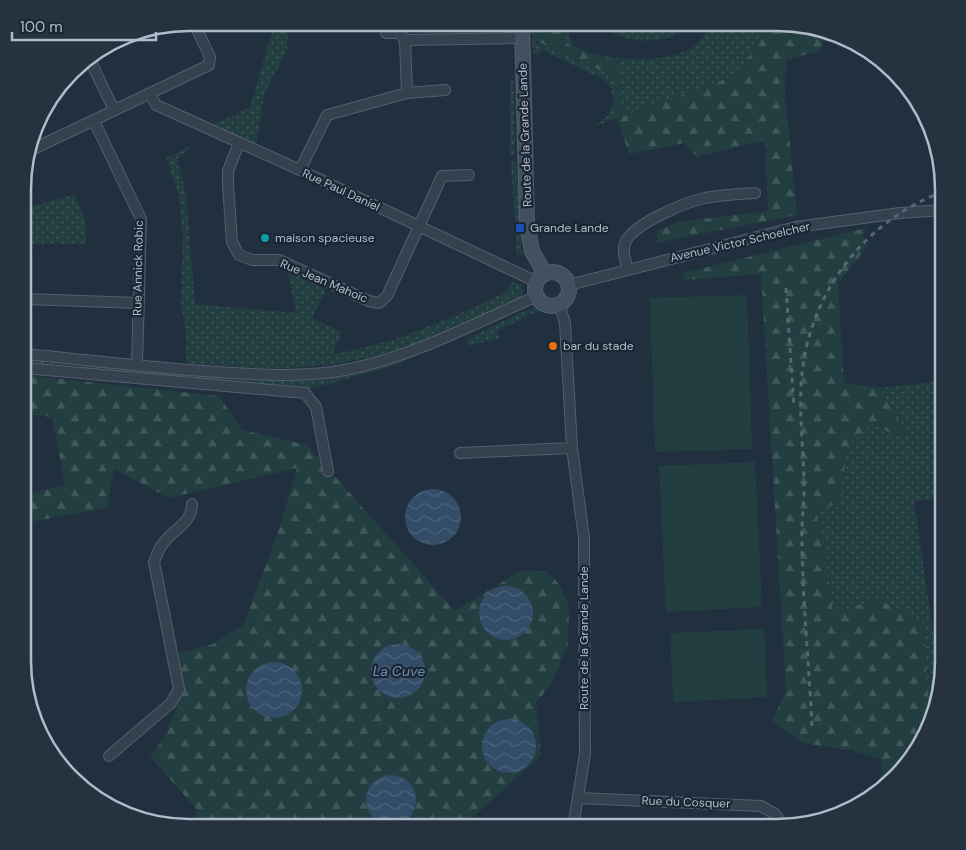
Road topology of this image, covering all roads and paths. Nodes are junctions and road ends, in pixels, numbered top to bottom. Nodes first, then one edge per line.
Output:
1 (198, 31) edge
2 (522, 32) edge
3 (386, 33) dead end
4 (522, 38) junction
5 (405, 40) junction
6 (92, 65) edge
7 (445, 90) dead end
8 (407, 93) junction
9 (150, 94) junction
10 (114, 110) junction
11 (94, 121) junction
12 (240, 143) junction
13 (37, 147) edge
14 (300, 170) junction
15 (469, 175) dead end
16 (755, 193) dead end
17 (934, 211) edge
18 (418, 226) junction
19 (628, 269) junction
20 (540, 284) junction
21 (569, 285) junction
22 (31, 299) edge
23 (138, 303) junction
24 (559, 304) junction
25 (31, 355) edge
26 (137, 365) junction
27 (31, 369) edge
28 (572, 448) junction
29 (460, 453) dead end
30 (328, 471) dead end
31 (192, 504) dead end
32 (109, 756) dead end
33 (578, 798) junction
34 (574, 818) edge
35 (778, 818) edge

1 - 9 street
2 - 4 street, Route de la Grande Lande
3 - 5 street
4 - 5 street
4 - 20 street, Route de la Grande Lande
5 - 8 street
6 - 10 street
7 - 8 street
8 - 14 street
9 - 10 street
9 - 12 street, Rue Paul Daniel
10 - 11 street
11 - 13 street
11 - 23 street, Rue Annick Robic
12 - 14 street, Rue Paul Daniel
12 - 18 street, Rue Jean Mahoïc
14 - 18 street, Rue Paul Daniel
15 - 18 street
16 - 19 street
17 - 19 street, Avenue Victor Schoelcher
18 - 20 street, Rue Paul Daniel
19 - 21 street, Avenue Victor Schoelcher
20 - 21 street
20 - 24 street
20 - 26 street
21 - 24 street
22 - 23 street
23 - 26 street, Rue Annick Robic
24 - 28 street, Route de la Grande Lande
25 - 26 street
27 - 30 street
28 - 29 street
28 - 33 street, Route de la Grande Lande
31 - 32 street
33 - 34 street, Route de la Grande Lande
33 - 35 street, Rue du Cosquer

